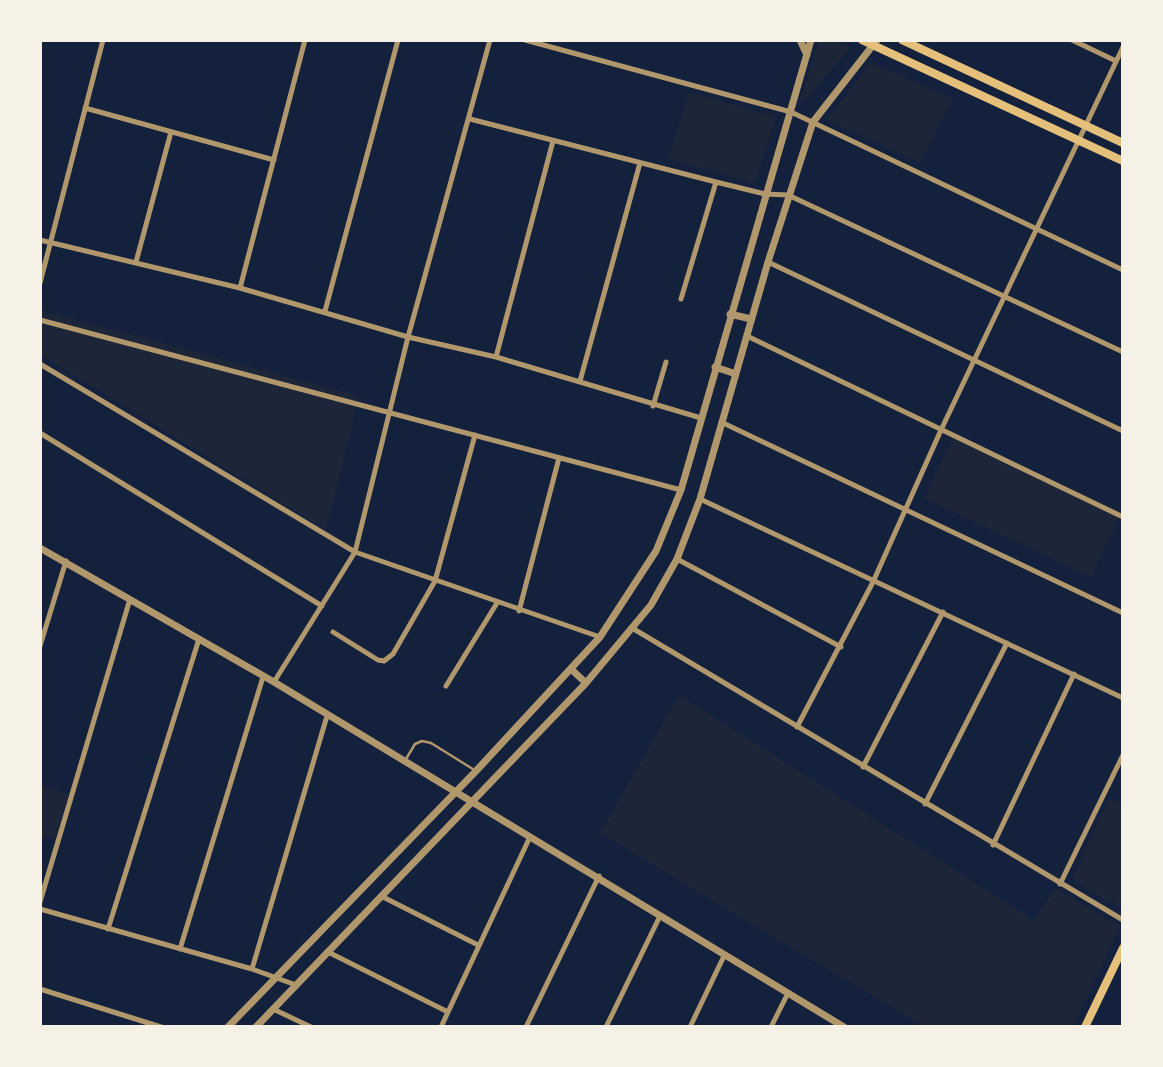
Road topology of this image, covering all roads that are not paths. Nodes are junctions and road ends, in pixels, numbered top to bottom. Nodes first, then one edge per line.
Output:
1 (103, 40) edge
2 (305, 40) edge
3 (398, 40) edge
4 (491, 40) edge
5 (525, 40) edge
6 (800, 40) edge
7 (811, 40) edge
8 (862, 40) edge
9 (902, 40) edge
10 (1072, 40) edge
11 (875, 43) edge
12 (1123, 47) edge
13 (807, 55) junction
14 (1116, 61) junction
15 (85, 108) junction
16 (791, 112) junction
17 (470, 119) junction
18 (813, 122) junction
19 (1087, 126) junction
20 (171, 132) junction
21 (553, 141) junction
22 (1081, 141) junction
23 (1123, 143) edge
24 (274, 160) junction
25 (1123, 161) edge
26 (640, 163) junction
27 (716, 182) junction
28 (765, 194) junction
29 (788, 195) junction
30 (1038, 230) junction
31 (40, 240) edge
32 (50, 243) junction
33 (136, 262) junction
34 (768, 262) junction
35 (1123, 270) edge
36 (40, 283) edge
37 (240, 288) junction
38 (1004, 298) junction
39 (681, 299) dead end
40 (326, 312) junction
41 (730, 314) junction
42 (751, 319) junction
43 (40, 320) edge
44 (747, 336) junction
45 (408, 337) junction
46 (1123, 352) edge
47 (496, 357) junction
48 (974, 361) junction
49 (666, 362) dead end
50 (40, 364) edge
51 (715, 367) junction
52 (736, 374) junction
53 (580, 381) junction
54 (653, 406) junction
55 (391, 413) junction
56 (701, 418) junction
57 (721, 422) junction
58 (941, 430) junction
59 (1123, 431) edge
60 (40, 433) edge
61 (475, 435) junction
62 (559, 458) junction
63 (681, 490) junction
64 (700, 499) junction
65 (905, 510) junction
66 (1123, 517) edge
67 (40, 548) edge
68 (355, 552) junction
69 (677, 559) junction
70 (66, 561) junction
71 (435, 581) junction
72 (873, 582) junction
73 (130, 599) junction
74 (497, 603) junction
75 (322, 606) junction
76 (519, 611) junction
77 (943, 612) junction
78 (1123, 613) edge
79 (632, 628) junction
80 (333, 632) dead end
81 (600, 637) junction
82 (199, 639) junction
83 (1007, 643) junction
84 (40, 646) edge
85 (841, 647) junction
86 (571, 669) junction
87 (1074, 674) junction
88 (263, 677) junction
89 (274, 682) junction
90 (586, 683) junction
91 (446, 686) dead end
92 (1123, 698) edge
93 (327, 716) junction
94 (797, 727) junction
95 (1123, 754) edge
96 (404, 762) junction
97 (863, 767) junction
98 (476, 771) junction
99 (454, 792) junction
100 (471, 804) junction
101 (925, 804) junction
102 (529, 839) junction
103 (993, 845) junction
104 (598, 876) junction
105 (1060, 884) junction
106 (381, 896) junction
107 (40, 902) edge
108 (40, 909) edge
109 (660, 916) junction
110 (1123, 920) edge
111 (108, 929) junction
112 (478, 945) junction
113 (1123, 948) edge
114 (180, 949) junction
115 (328, 952) junction
116 (724, 956) junction
117 (252, 969) junction
118 (274, 979) junction
119 (296, 985) junction
120 (40, 989) edge
121 (788, 993) junction
122 (273, 1009) junction
123 (448, 1012) junction
124 (160, 1027) edge
125 (228, 1027) edge
126 (256, 1027) edge
127 (311, 1027) edge
128 (441, 1027) edge
129 (526, 1027) edge
130 (606, 1027) edge
131 (690, 1027) edge
132 (771, 1027) edge
133 (844, 1027) edge
134 (1085, 1027) edge

1 - 15 street
2 - 24 street
3 - 40 street
4 - 17 street
5 - 16 street
6 - 13 street
7 - 13 street
8 - 11 main road
9 - 19 main road
10 - 14 street
11 - 18 street
11 - 22 main road
12 - 14 street
13 - 16 street
14 - 19 street
15 - 20 street
15 - 32 street
16 - 18 street
16 - 28 street
17 - 21 street
17 - 45 street
18 - 29 street
18 - 30 street
19 - 22 street
19 - 23 main road
20 - 24 street
20 - 33 street
21 - 26 street
21 - 47 street
22 - 25 main road
22 - 30 street
24 - 37 street
26 - 27 street
26 - 53 street
27 - 28 street
27 - 39 street
28 - 29 street
28 - 41 street
29 - 34 street
29 - 38 street
30 - 35 street
30 - 38 street
31 - 32 street
32 - 33 street
32 - 36 street
33 - 37 street
34 - 42 street
34 - 48 street
37 - 40 street
38 - 46 street
38 - 48 street
40 - 45 street
41 - 42 street
41 - 51 street
42 - 44 street
43 - 55 street
44 - 52 street
44 - 58 street
45 - 47 street
45 - 55 street
47 - 53 street
48 - 58 street
48 - 59 street
49 - 54 street
50 - 68 street
51 - 52 street
51 - 56 street
52 - 57 street
53 - 54 street
54 - 56 street
55 - 61 street
55 - 68 street
56 - 63 street
57 - 64 street
57 - 65 street
58 - 65 street
58 - 66 street
60 - 75 street
61 - 62 street
61 - 71 street
62 - 63 street
62 - 76 street
63 - 81 street
64 - 69 street
64 - 72 street
65 - 72 street
65 - 78 street
67 - 70 street
68 - 71 street
68 - 75 street
69 - 79 street
69 - 85 street
70 - 73 street
70 - 84 street
71 - 74 street
71 - 80 street
72 - 77 street
72 - 85 street
73 - 82 street
73 - 107 street
74 - 76 street
74 - 91 street
75 - 89 street
76 - 81 street
77 - 83 street
77 - 97 street
79 - 90 street
79 - 94 street
81 - 86 street
82 - 88 street
82 - 111 street
83 - 87 street
83 - 101 street
85 - 94 street
86 - 90 street
86 - 98 street
87 - 92 street
87 - 103 street
88 - 89 street
88 - 114 street
89 - 93 street
90 - 100 street
93 - 96 street
93 - 117 street
94 - 97 street
95 - 105 street
96 - 98 lane
96 - 99 street
97 - 101 street
98 - 99 street
99 - 100 street
99 - 118 street
100 - 102 street
100 - 106 street
101 - 103 street
102 - 104 street
102 - 112 street
103 - 105 street
104 - 109 street
104 - 129 street
105 - 110 street
106 - 112 street
106 - 115 street
108 - 111 street
109 - 116 street
109 - 130 street
111 - 114 street
112 - 123 street
113 - 134 main road
114 - 117 street
115 - 119 street
115 - 123 street
116 - 121 street
116 - 131 street
117 - 118 street
118 - 119 street
118 - 125 street
119 - 122 street
120 - 124 street
121 - 132 street
121 - 133 street
122 - 126 street
122 - 127 street
123 - 128 street

